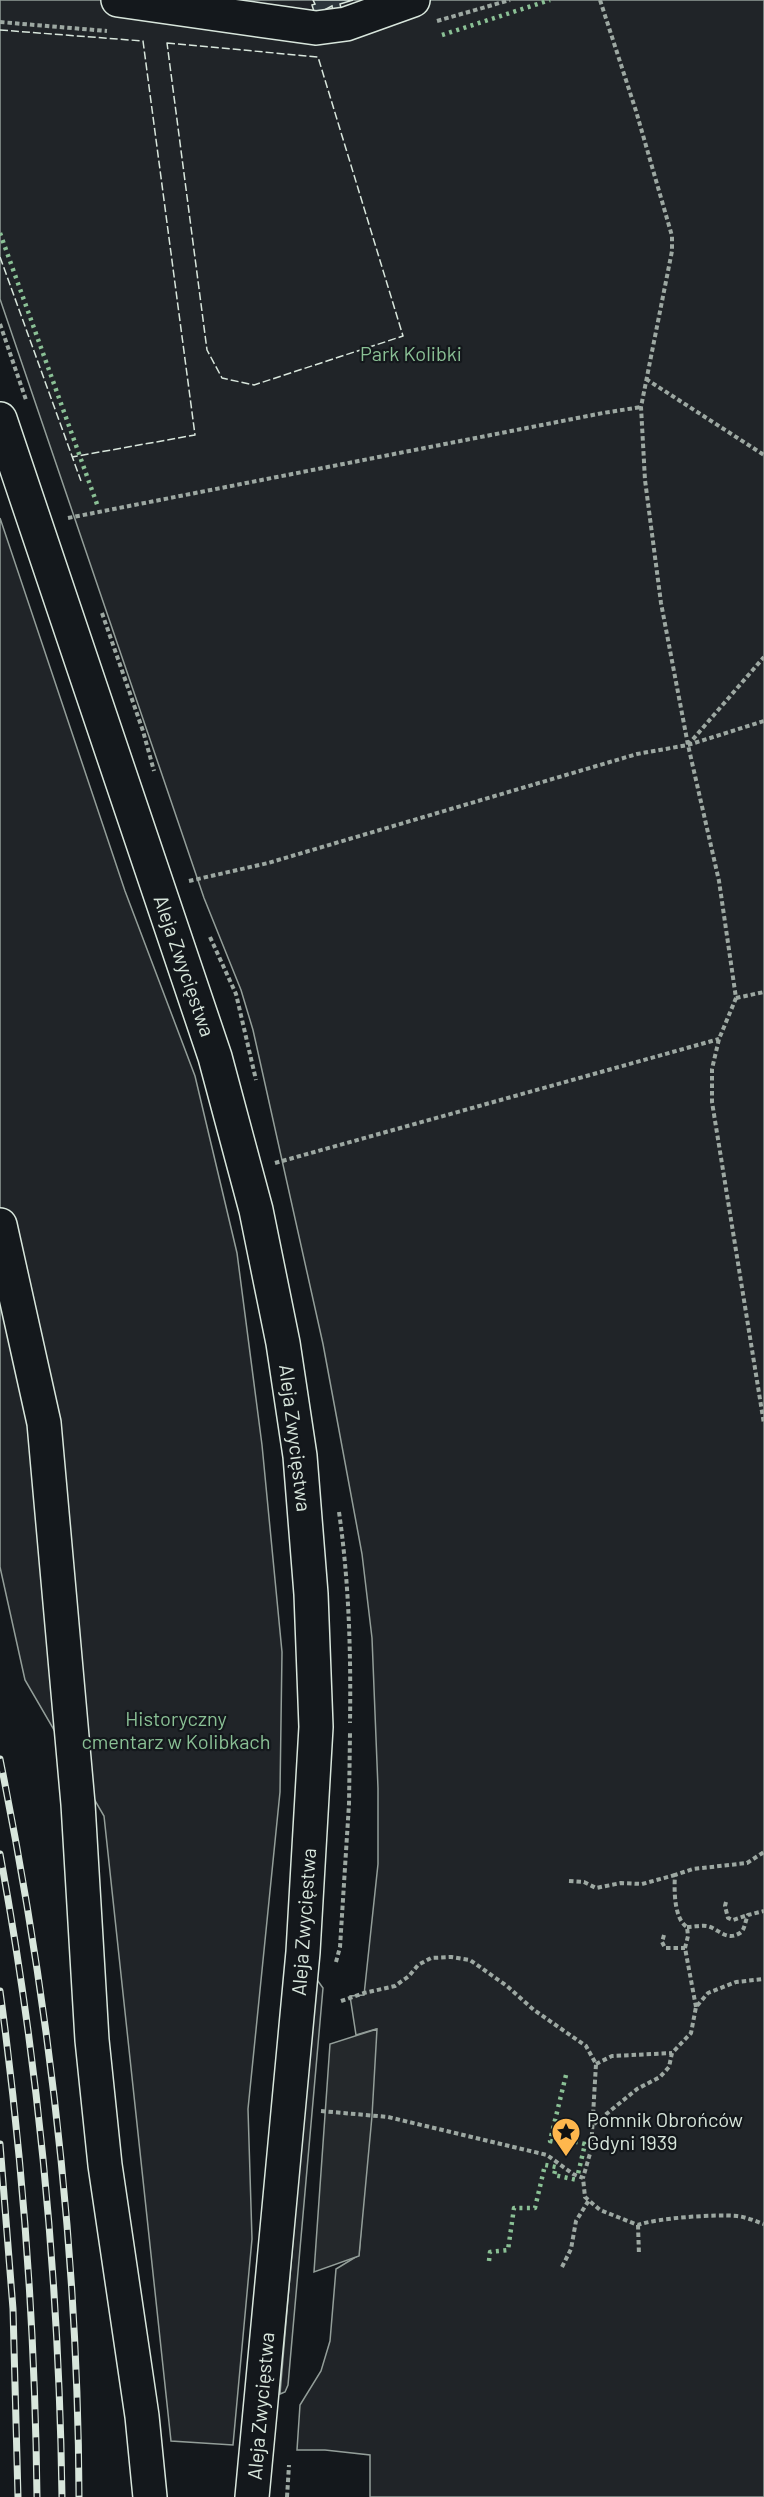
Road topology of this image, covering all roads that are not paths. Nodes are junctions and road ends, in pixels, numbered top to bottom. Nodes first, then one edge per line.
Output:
1 (117, 0) edge
2 (413, 0) edge
3 (0, 419) edge
4 (0, 1225) edge
5 (150, 2497) edge
6 (252, 2497) edge

1 - 2 main road
3 - 6 main road, Aleja Zwycięstwa
4 - 5 main road

